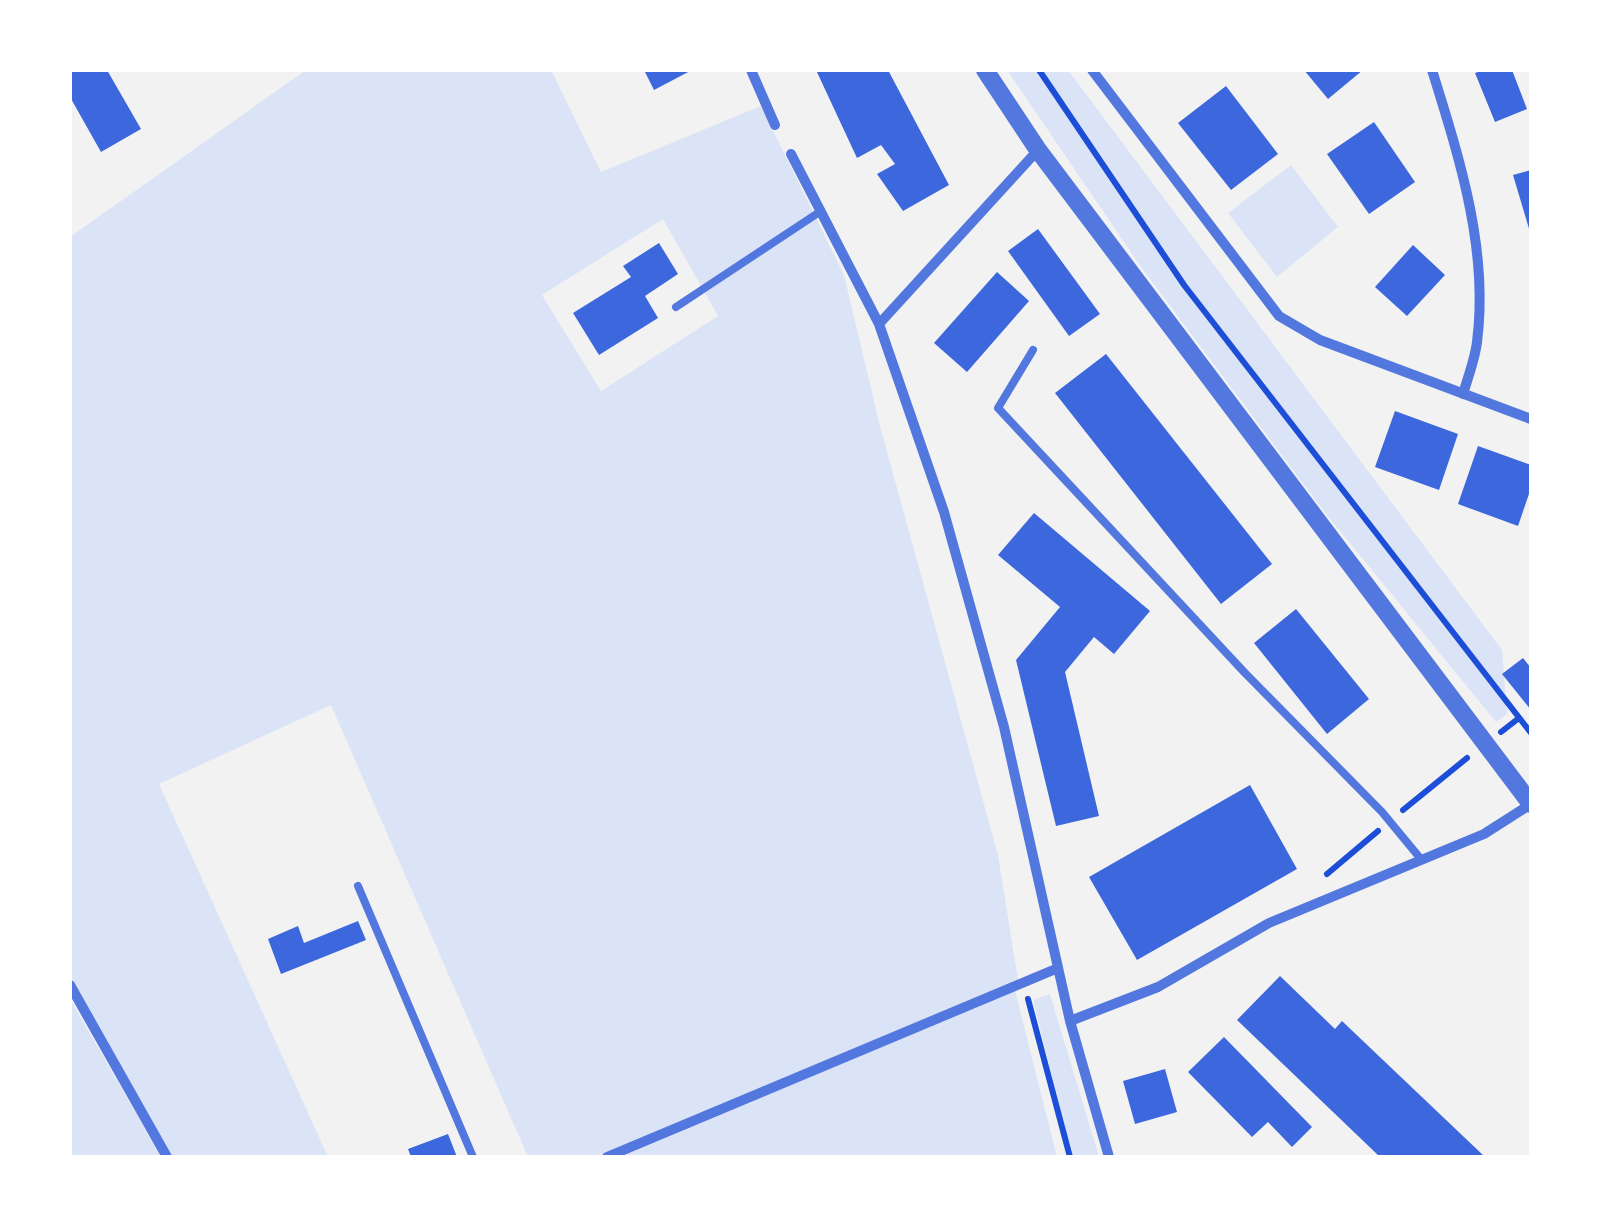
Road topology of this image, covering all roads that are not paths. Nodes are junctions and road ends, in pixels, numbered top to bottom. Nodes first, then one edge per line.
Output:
1 (751, 70) edge
2 (985, 70) edge
3 (1092, 70) edge
4 (1432, 70) edge
5 (775, 125) dead end
6 (1038, 150) junction
7 (791, 154) dead end
8 (821, 211) junction
9 (676, 307) dead end
10 (879, 324) junction
11 (1034, 350) dead end
12 (1463, 394) junction
13 (1531, 420) edge
14 (1531, 804) edge
15 (1420, 858) junction
16 (358, 886) dead end
17 (1058, 968) junction
18 (70, 985) edge
19 (1070, 1021) junction
20 (167, 1157) edge
21 (473, 1157) edge
22 (607, 1157) edge
23 (1109, 1157) edge

1 - 5 street
2 - 6 street
3 - 12 street
4 - 12 street
6 - 10 street
6 - 14 street
7 - 8 street
8 - 9 lane
8 - 10 street
10 - 17 street
11 - 15 lane
12 - 13 street
14 - 15 street
15 - 19 street
16 - 21 lane
17 - 19 street
17 - 22 street
18 - 20 street
19 - 23 street

